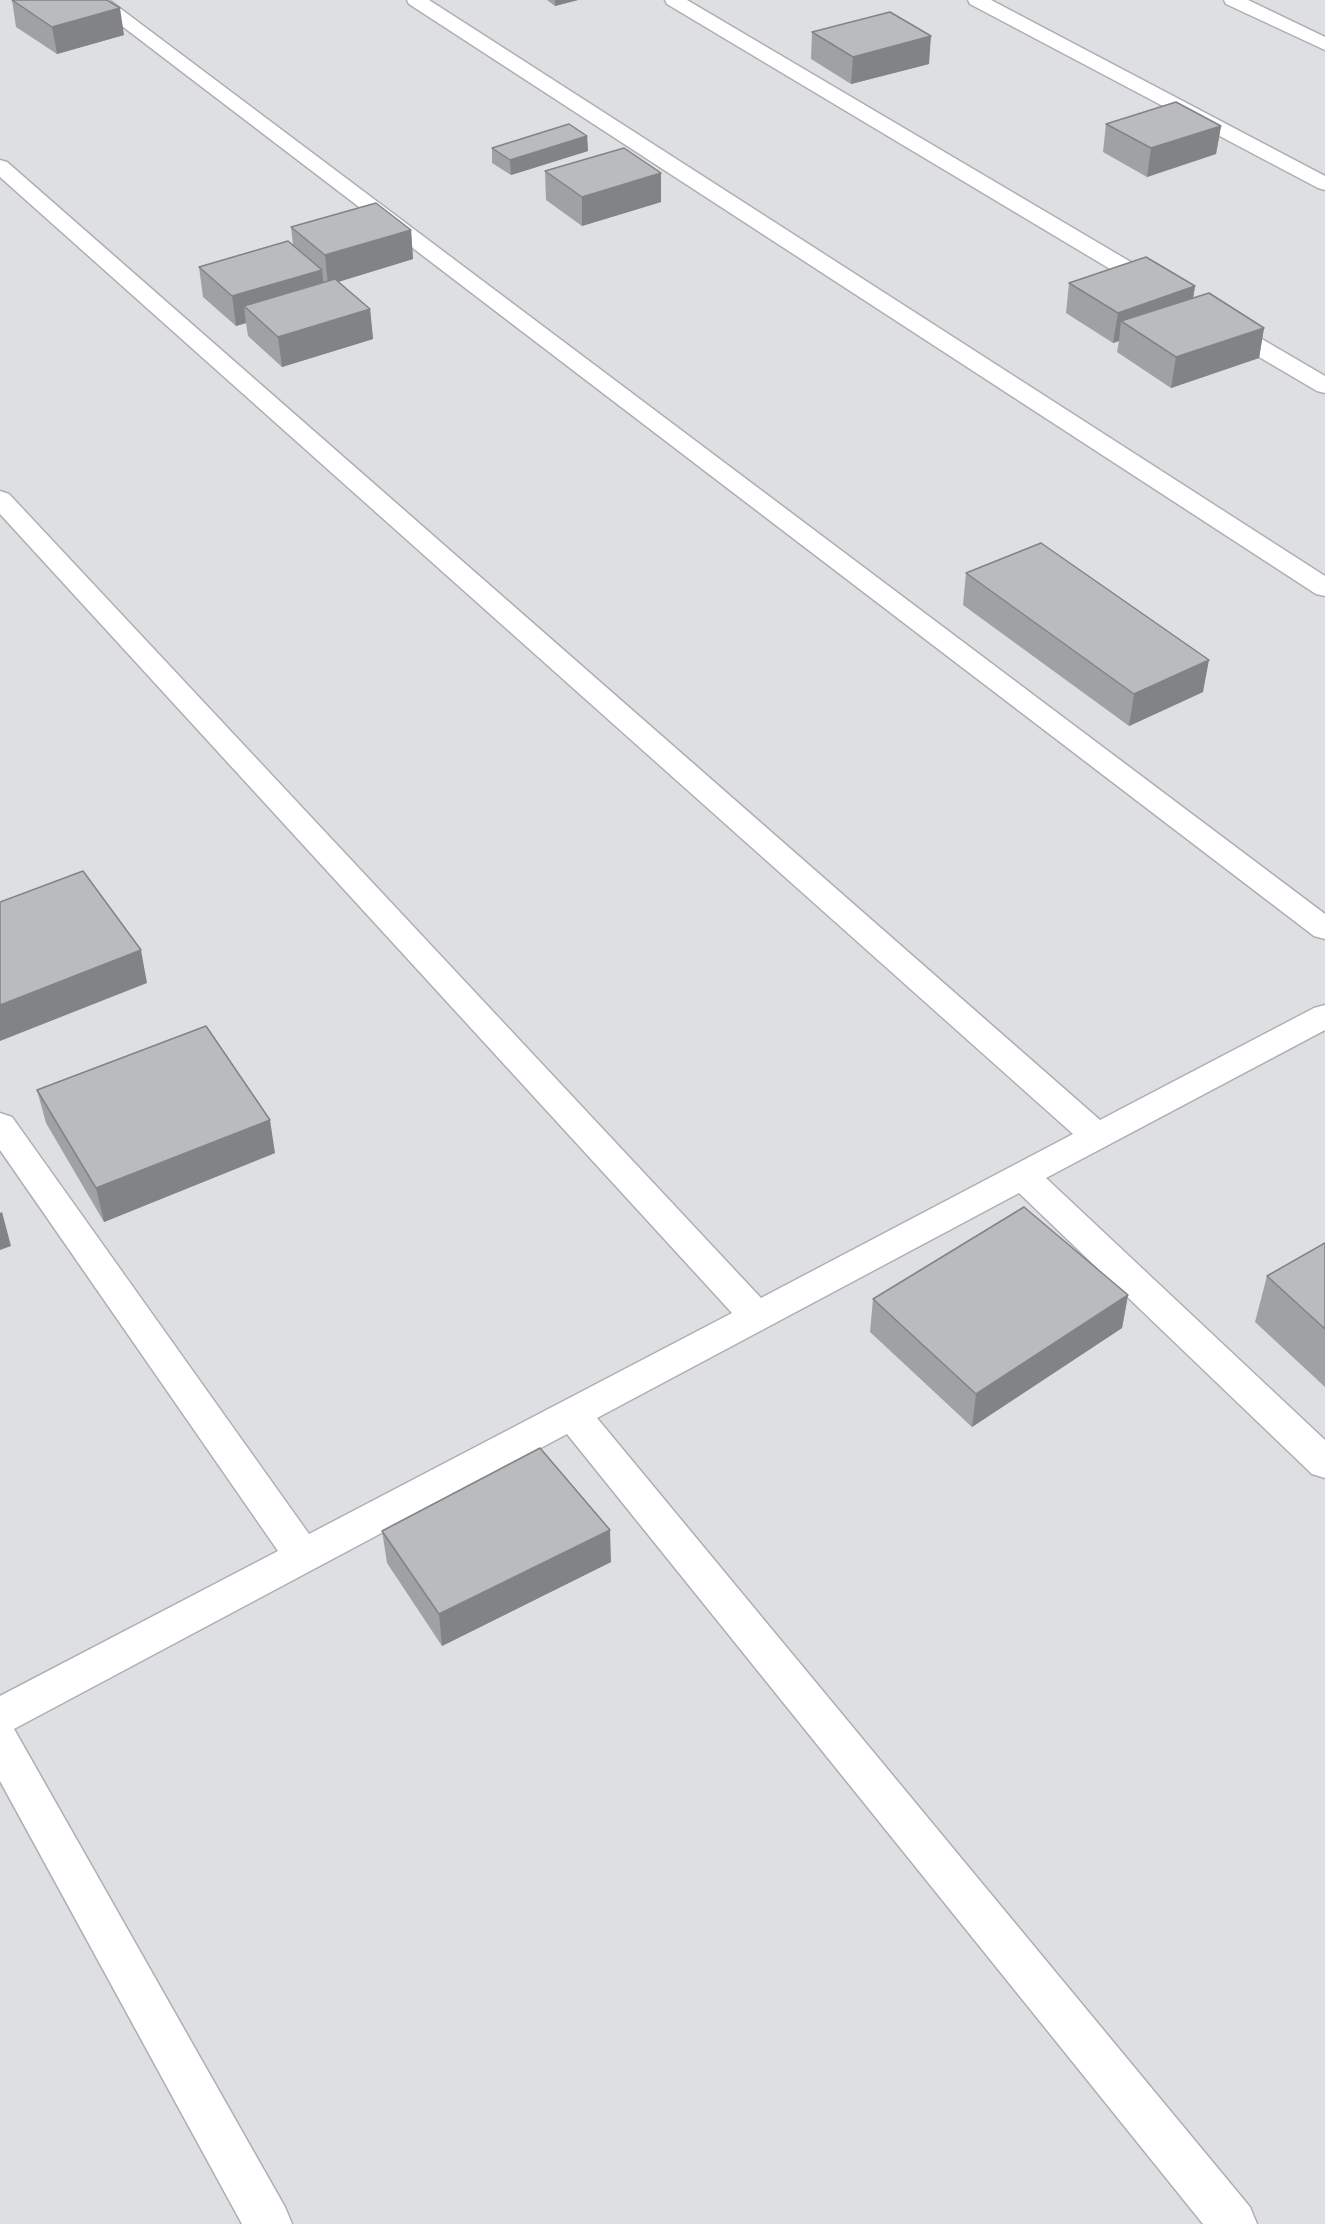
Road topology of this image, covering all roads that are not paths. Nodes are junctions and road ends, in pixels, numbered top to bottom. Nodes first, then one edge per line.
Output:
1 (97, 0) edge
2 (416, 0) edge
3 (674, 0) edge
4 (977, 0) edge
5 (1233, 0) edge
6 (1325, 44) edge
7 (0, 166) edge
8 (1325, 184) edge
9 (1173, 296) edge
10 (1203, 314) edge
11 (1325, 386) edge
12 (0, 499) edge
13 (1325, 588) edge
14 (1325, 929) edge
15 (1325, 1016) edge
16 (0, 1125) edge
17 (1097, 1137) junction
18 (1022, 1176) junction
19 (757, 1317) junction
20 (572, 1414) junction
21 (1325, 1463) edge
22 (303, 1556) junction
23 (0, 1716) edge
24 (0, 1742) edge
25 (268, 2224) edge
26 (1233, 2224) edge

1 - 14 street
2 - 13 street
3 - 9 street
4 - 8 street
5 - 6 street
7 - 17 street
10 - 11 street
12 - 19 street
15 - 17 street
16 - 22 street
17 - 18 street
18 - 19 street
18 - 21 street
19 - 20 street
20 - 22 street
20 - 26 street
22 - 23 street
24 - 25 street

